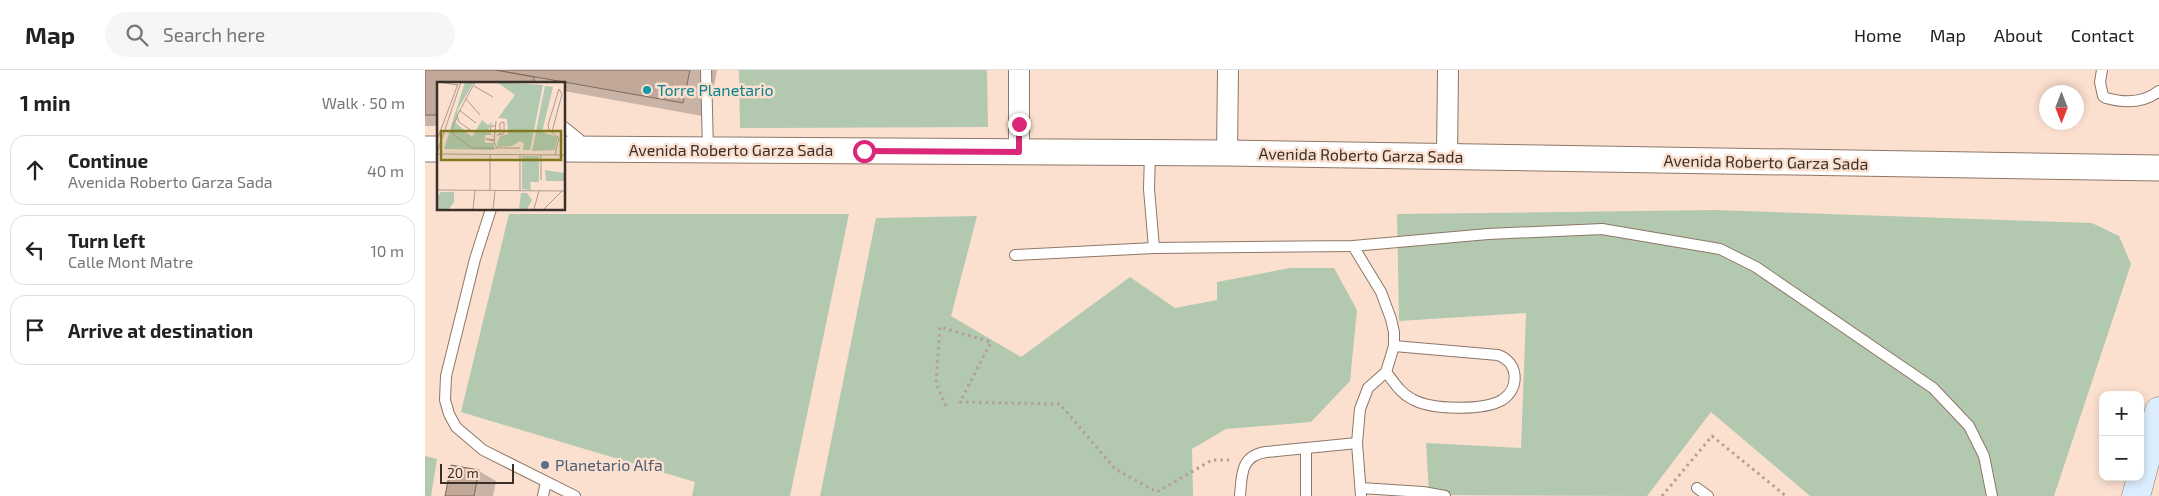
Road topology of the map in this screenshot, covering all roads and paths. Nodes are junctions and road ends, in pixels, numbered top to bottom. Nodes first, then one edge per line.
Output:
1 (706, 70) edge
2 (1019, 70) edge
3 (1228, 70) edge
4 (1448, 70) edge
5 (2102, 70) edge
6 (2159, 91) edge
7 (565, 128) edge
8 (573, 149) edge
9 (708, 150) junction
10 (1019, 152) junction
11 (1150, 152) junction
12 (1227, 153) junction
13 (1447, 157) junction
14 (2159, 168) edge
15 (491, 210) edge
16 (1353, 246) junction
17 (1154, 248) junction
18 (1015, 254) dead end
19 (1394, 346) junction
20 (1386, 372) junction
21 (946, 406) dead end
22 (2159, 411) edge
23 (1357, 444) junction
24 (1306, 449) junction
25 (1248, 460) junction
26 (546, 482) junction
27 (1697, 488) dead end
28 (1361, 492) edge
29 (543, 496) edge
30 (575, 496) edge
31 (1240, 496) edge
32 (1306, 496) edge
33 (1445, 496) edge
34 (1662, 496) edge
35 (1708, 496) edge
36 (1787, 496) edge
37 (1991, 496) edge
38 (2136, 496) edge

1 - 9 lane
2 - 10 street
3 - 12 street
4 - 13 street
5 - 6 lane
7 - 8 lane
8 - 9 street, Avenida Roberto Garza Sada
9 - 10 street, Avenida Roberto Garza Sada
10 - 11 street, Avenida Roberto Garza Sada
11 - 12 street, Avenida Roberto Garza Sada
11 - 17 lane
12 - 13 street, Avenida Roberto Garza Sada
13 - 14 street, Avenida Roberto Garza Sada
15 - 26 lane
16 - 17 lane
16 - 19 lane
16 - 37 lane
17 - 18 lane
19 - 20 lane
19 - 20 lane
20 - 23 lane
21 - 25 path
22 - 38 main road
23 - 24 lane
23 - 28 lane
24 - 25 lane
24 - 32 lane
25 - 31 lane
26 - 29 lane
26 - 30 lane
27 - 35 lane
28 - 33 lane
34 - 36 path

